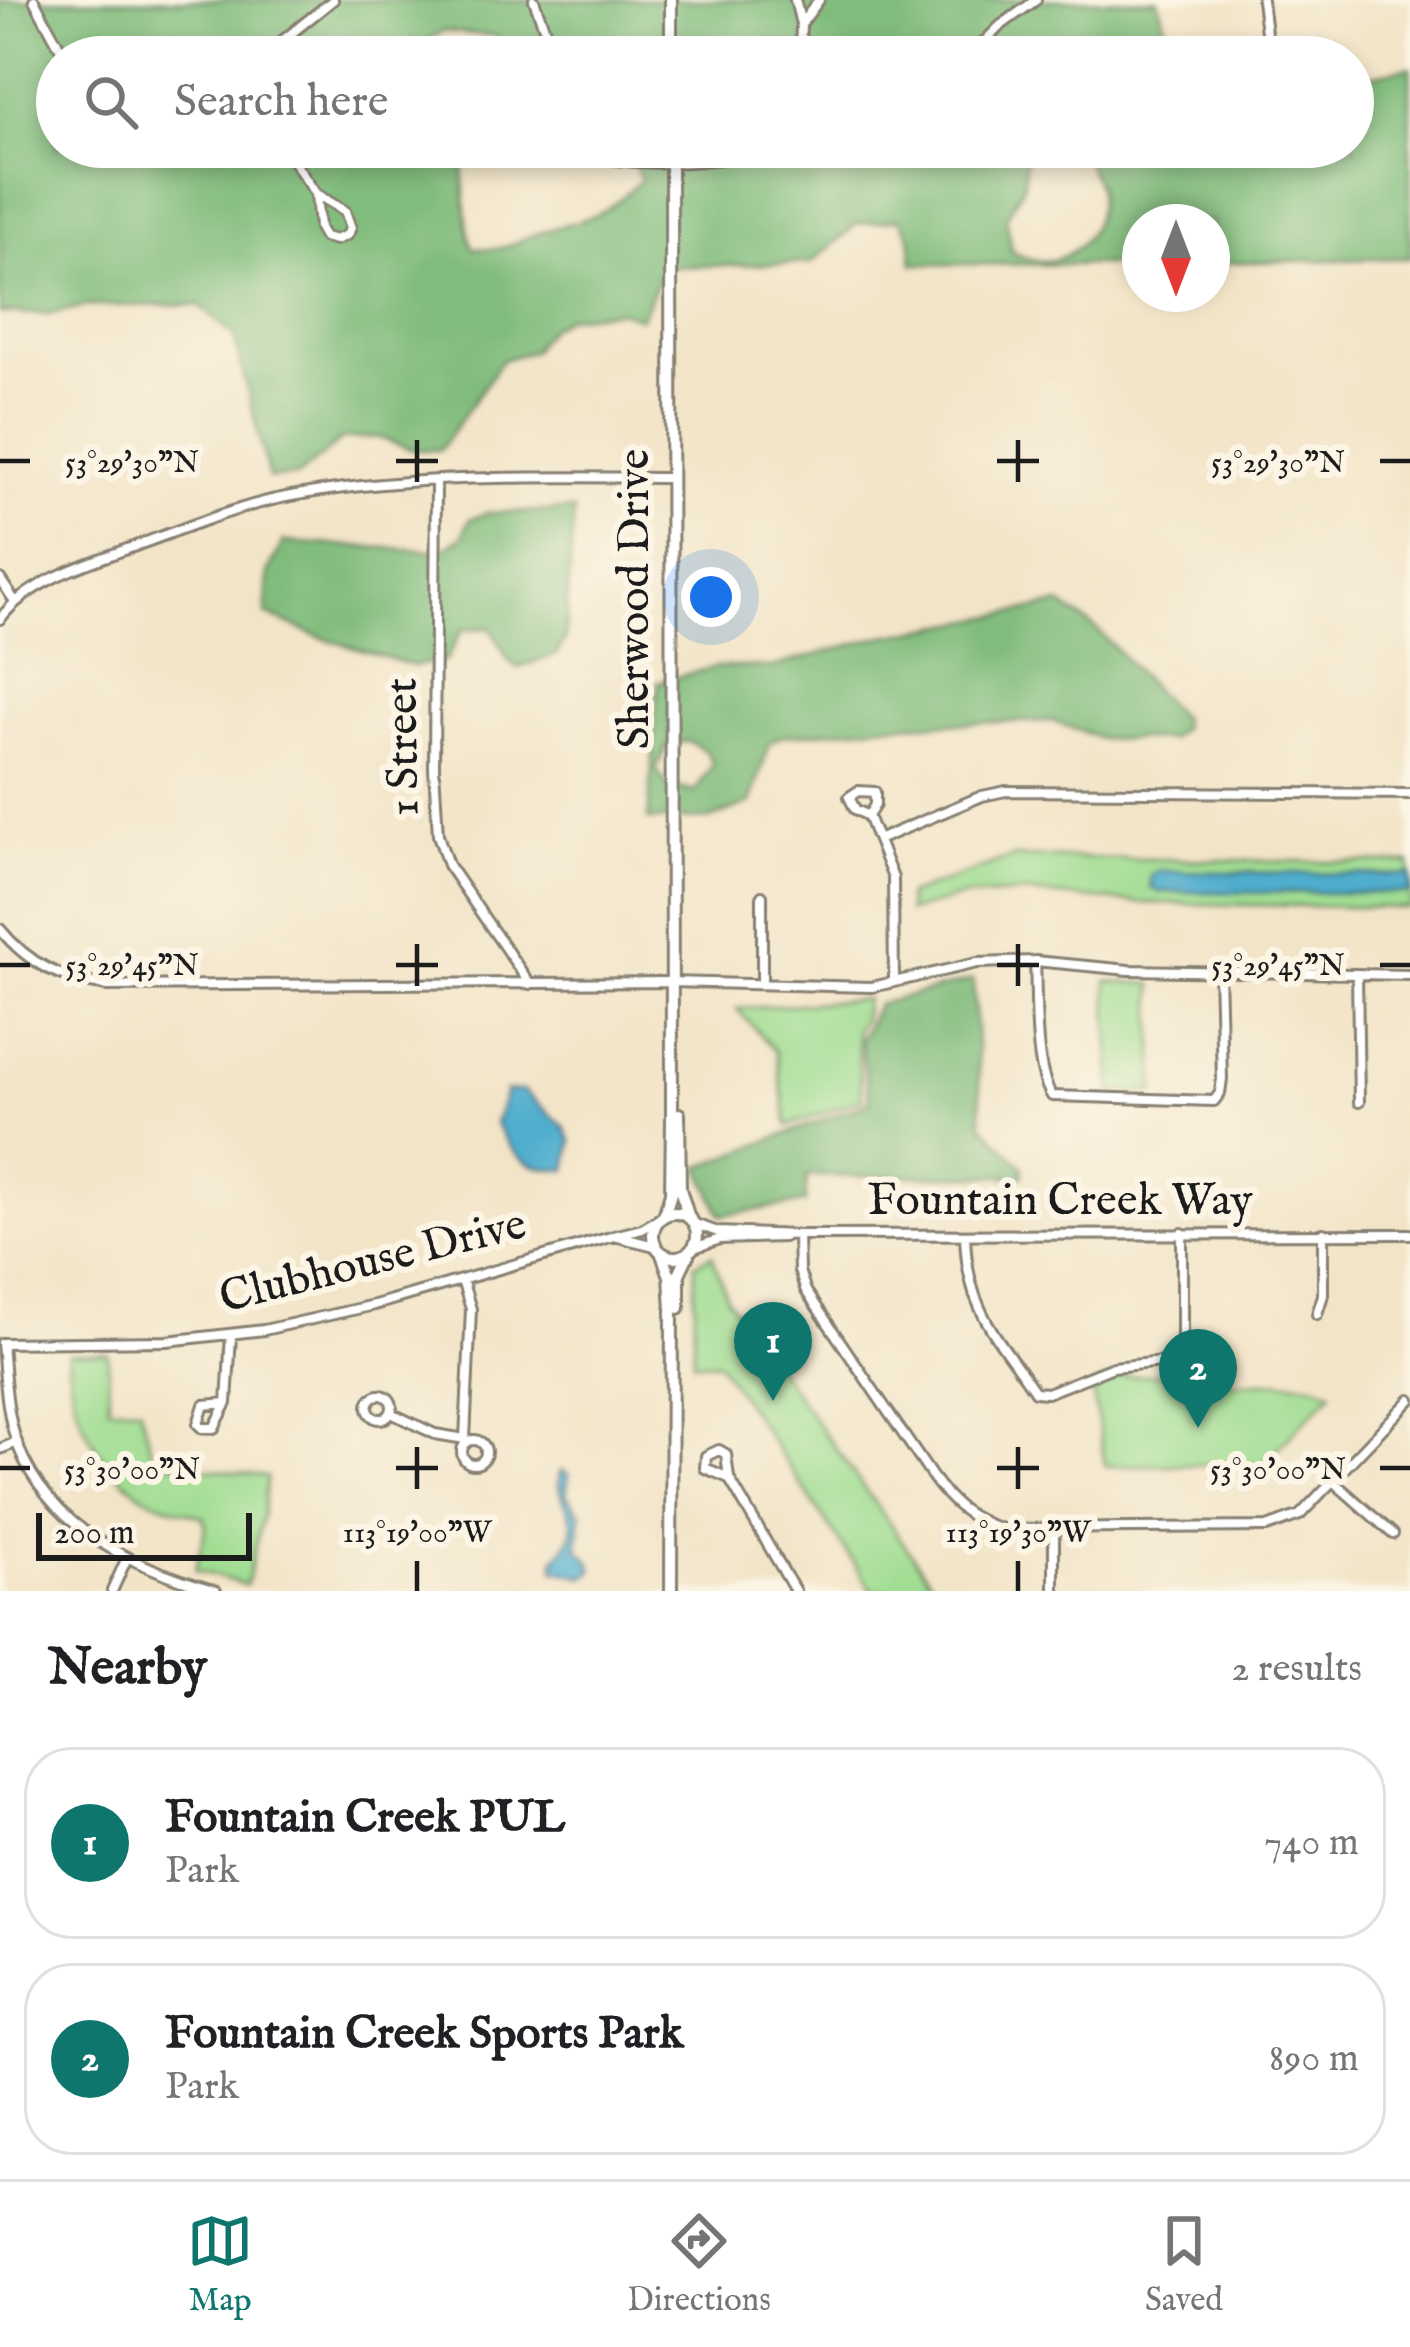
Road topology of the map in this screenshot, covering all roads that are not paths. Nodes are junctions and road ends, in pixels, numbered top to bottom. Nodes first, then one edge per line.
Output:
1 (34, 0) edge
2 (534, 0) edge
3 (671, 0) edge
4 (795, 0) edge
5 (819, 0) edge
6 (1036, 0) edge
7 (1262, 0) edge
8 (329, 1) edge
9 (801, 24) junction
10 (54, 36) edge
11 (287, 36) edge
12 (547, 36) edge
13 (671, 36) edge
14 (801, 36) edge
15 (990, 36) edge
16 (1266, 36) edge
17 (298, 168) edge
18 (671, 168) edge
19 (316, 194) junction
20 (671, 478) junction
21 (436, 481) junction
22 (0, 579) edge
23 (14, 600) junction
24 (0, 619) edge
25 (1410, 794) edge
26 (868, 815) dead end
27 (880, 838) junction
28 (762, 896) dead end
29 (0, 929) edge
30 (1035, 961) junction
31 (1219, 972) junction
32 (1357, 974) junction
33 (1410, 975) edge
34 (670, 982) junction
35 (894, 982) junction
36 (530, 984) junction
37 (762, 984) junction
38 (670, 1052) junction
39 (1359, 1102) dead end
40 (664, 1216) junction
41 (692, 1221) junction
42 (1323, 1233) junction
43 (1182, 1234) junction
44 (1410, 1234) edge
45 (614, 1235) junction
46 (798, 1235) junction
47 (965, 1235) junction
48 (658, 1249) junction
49 (692, 1251) junction
50 (462, 1280) junction
51 (1317, 1314) dead end
52 (231, 1335) junction
53 (1, 1343) edge
54 (1410, 1400) edge
55 (227, 1403) dead end
56 (391, 1413) dead end
57 (674, 1413) junction
58 (16, 1442) junction
59 (0, 1449) edge
60 (729, 1478) dead end
61 (1335, 1483) junction
62 (1054, 1531) junction
63 (1393, 1534) dead end
64 (126, 1560) junction
65 (112, 1591) edge
66 (216, 1591) edge
67 (671, 1591) edge
68 (795, 1591) edge
69 (1054, 1591) edge

1 - 10 street
2 - 12 street
3 - 13 street
4 - 9 street
5 - 9 street
6 - 15 street
7 - 16 street
8 - 11 street
9 - 14 street
17 - 19 street
18 - 20 street, Sherwood Drive
19 - 19 street
20 - 21 street
20 - 34 street, Sherwood Drive
21 - 23 street
21 - 36 street, 1 Street
22 - 23 street
23 - 24 street
25 - 27 street
26 - 27 street
27 - 35 street
28 - 37 street
29 - 36 street
30 - 31 street
30 - 31 street
30 - 35 street
31 - 32 street
32 - 33 street
32 - 39 street
34 - 36 street
34 - 37 street
34 - 38 street, Sherwood Drive
35 - 37 street
38 - 40 street, Sherwood Drive
38 - 41 street, Sherwood Drive
40 - 41 street
40 - 45 street, Clubhouse Drive
40 - 48 street
41 - 46 street, Fountain Creek Way
41 - 49 street
42 - 43 street, Fountain Creek Way
42 - 44 street, Fountain Creek Way
42 - 51 street
43 - 47 street, Fountain Creek Way
43 - 47 street
45 - 48 street
45 - 50 street, Clubhouse Drive
46 - 47 street, Fountain Creek Way
46 - 49 street, Fountain Creek Way
46 - 62 street
48 - 49 street
48 - 57 street
49 - 57 street
50 - 52 street, Clubhouse Drive
50 - 56 street
52 - 53 street, Clubhouse Drive
52 - 55 street
53 - 58 street, Clubhouse Drive
54 - 61 street
57 - 67 street
58 - 59 street
58 - 64 street, Clubhouse Drive
60 - 68 street
61 - 62 street
61 - 63 street
62 - 69 street
64 - 65 street
64 - 66 street, Clubhouse Drive

